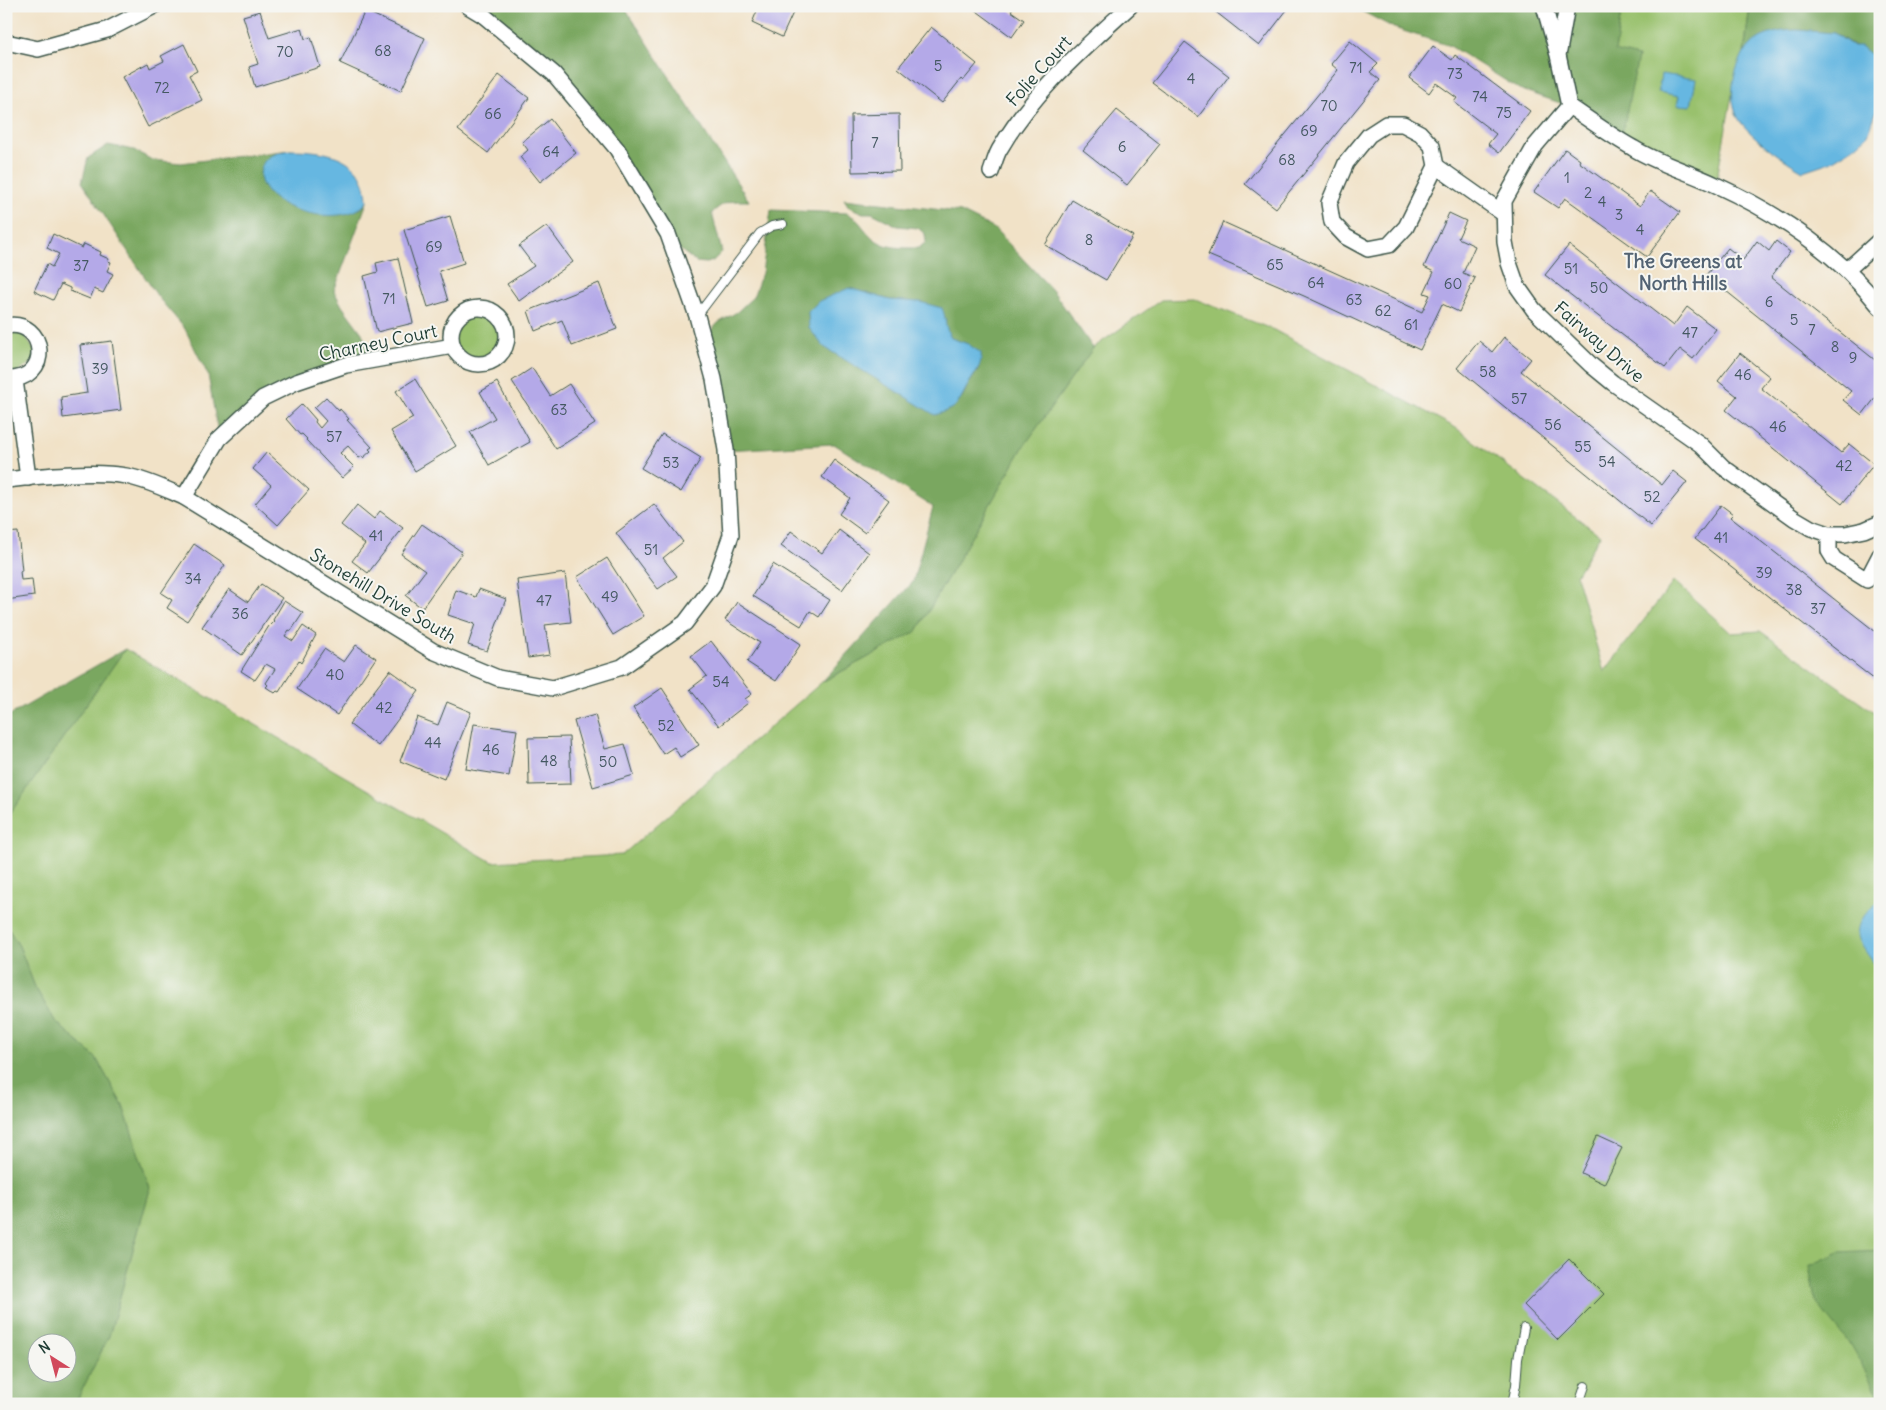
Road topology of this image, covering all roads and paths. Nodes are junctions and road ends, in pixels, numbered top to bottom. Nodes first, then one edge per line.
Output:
1 (154, 6) edge
2 (468, 6) edge
3 (1130, 6) edge
4 (1544, 6) edge
5 (1567, 6) edge
6 (6, 42) edge
7 (1558, 55) junction
8 (1569, 106) junction
9 (1436, 166) junction
10 (991, 172) dead end
11 (1504, 214) junction
12 (784, 224) dead end
13 (1880, 240) edge
14 (1848, 270) junction
15 (1880, 307) edge
16 (697, 316) junction
17 (6, 326) edge
18 (453, 346) dead end
19 (11, 380) edge
20 (28, 478) junction
21 (6, 480) edge
22 (184, 497) junction
23 (1879, 526) edge
24 (1829, 534) junction
25 (1880, 555) edge
26 (1524, 1328) dead end
27 (1586, 1386) dead end
28 (1512, 1404) edge
29 (1579, 1404) edge

1 - 6 street
2 - 16 street, Stonehill Drive South
3 - 10 street, Folie Court
4 - 7 street
5 - 7 street
7 - 8 street
8 - 11 street, Fairway Drive
8 - 14 street
9 - 9 street
9 - 11 street
11 - 24 street, Fairway Drive
12 - 16 lane
13 - 14 street
14 - 15 street
16 - 22 street, Stonehill Drive South
17 - 19 street
18 - 22 street, Charney Court
19 - 20 street
20 - 21 street, Stonehill Drive South
20 - 22 street, Stonehill Drive South
23 - 24 street, Fairway Drive
24 - 25 street
26 - 28 lane
27 - 29 lane

